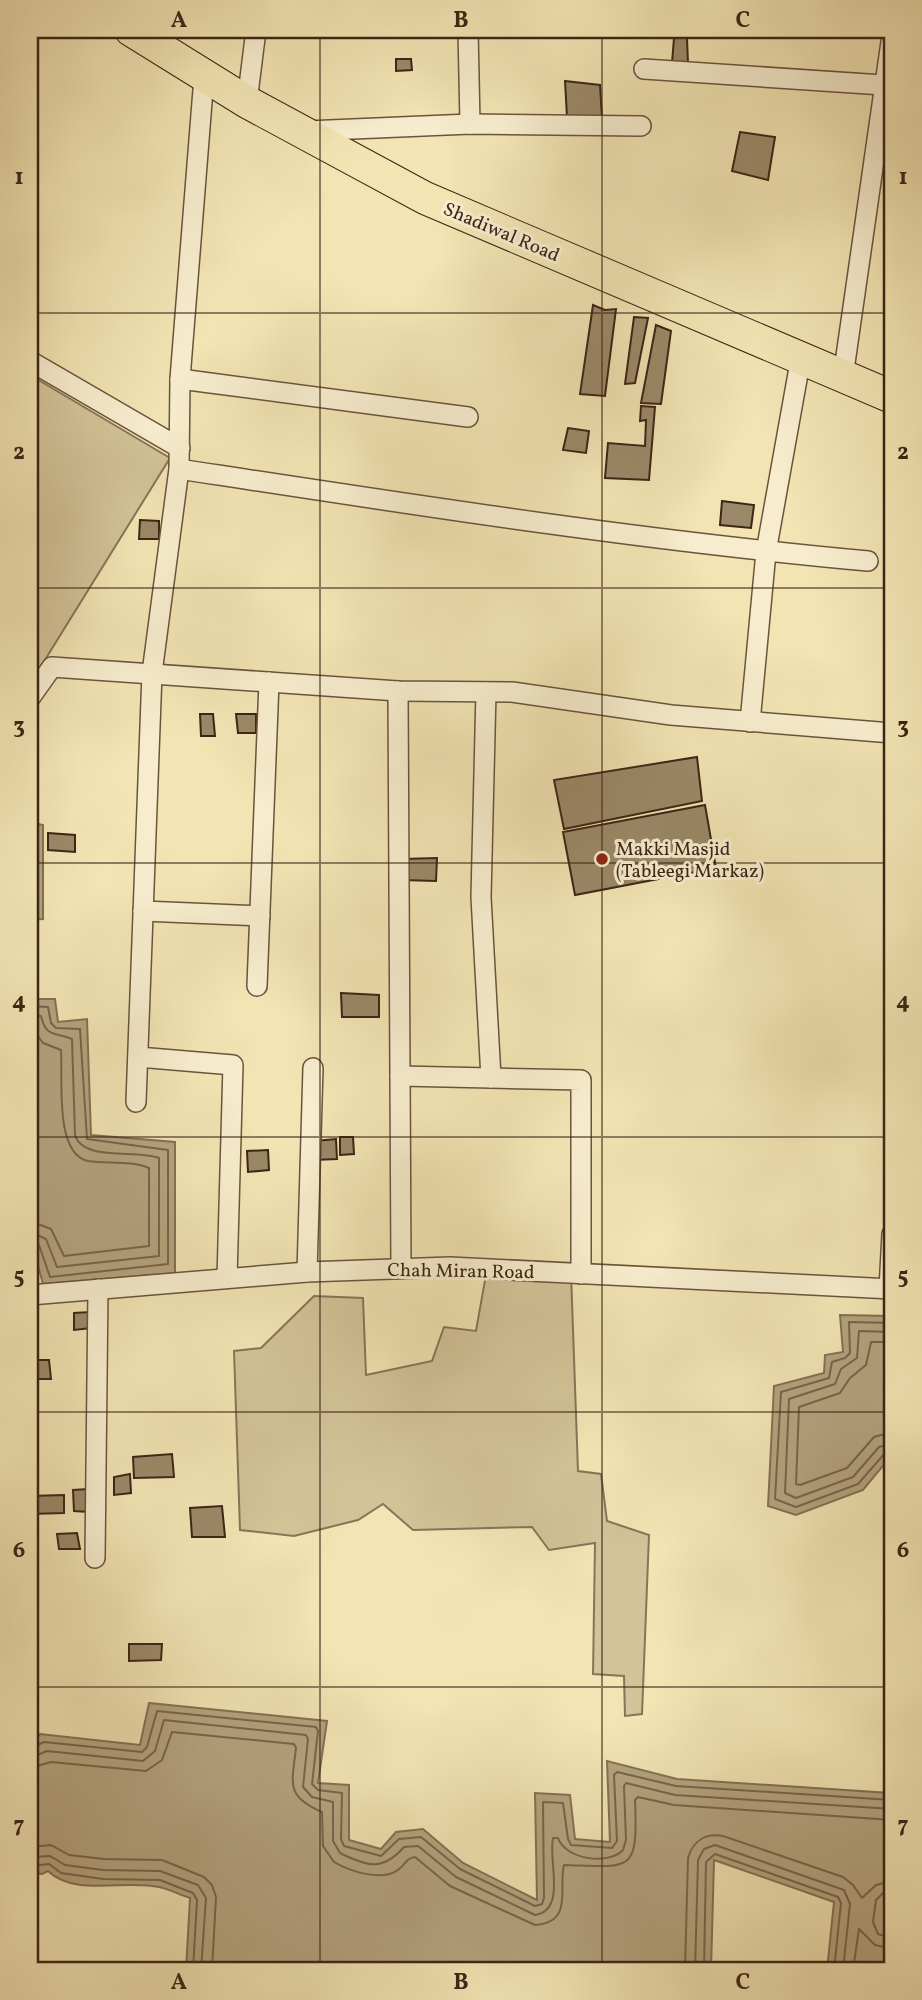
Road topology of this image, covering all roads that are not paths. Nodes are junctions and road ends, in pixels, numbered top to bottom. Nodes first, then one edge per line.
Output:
1 (131, 30) edge
2 (257, 30) edge
3 (468, 30) edge
4 (892, 35) edge
5 (643, 69) dead end
6 (204, 77) junction
7 (887, 81) edge
8 (247, 102) junction
9 (470, 124) junction
10 (640, 126) dead end
11 (303, 131) junction
12 (801, 358) junction
13 (30, 361) edge
14 (843, 377) junction
15 (180, 379) junction
16 (892, 397) edge
17 (468, 417) dead end
18 (180, 448) junction
19 (179, 469) junction
20 (766, 552) junction
21 (868, 561) dead end
22 (152, 673) junction
23 (270, 682) junction
24 (398, 691) junction
25 (486, 692) junction
26 (30, 698) edge
27 (750, 722) junction
28 (892, 733) edge
29 (143, 911) junction
30 (260, 916) junction
31 (257, 986) dead end
32 (138, 1057) junction
33 (313, 1068) dead end
34 (400, 1076) junction
35 (491, 1078) junction
36 (136, 1102) dead end
37 (892, 1234) edge
38 (401, 1268) junction
39 (307, 1272) junction
40 (581, 1274) junction
41 (227, 1278) junction
42 (98, 1289) junction
43 (891, 1289) edge
44 (30, 1295) edge
45 (94, 1558) dead end

1 - 6 main road, Shadiwal Road
2 - 8 street
3 - 9 street
4 - 7 street
5 - 7 street
6 - 8 main road, Shadiwal Road
6 - 15 street
7 - 14 street
8 - 11 main road, Shadiwal Road
9 - 10 street
9 - 11 street
11 - 12 main road, Shadiwal Road
12 - 14 main road, Shadiwal Road
12 - 20 street
13 - 18 street
14 - 16 main road, Shadiwal Road
15 - 17 street
15 - 18 street
18 - 19 street
19 - 20 street
19 - 22 street
20 - 21 street
20 - 27 street
22 - 23 street
22 - 26 street
22 - 29 street
23 - 24 street
23 - 30 street
24 - 25 street
24 - 34 street
25 - 27 street
25 - 35 street
27 - 28 street
29 - 30 street
29 - 32 street
30 - 31 street
32 - 36 street
32 - 41 street
33 - 39 street
34 - 35 street
34 - 38 street
35 - 40 street
37 - 43 street
38 - 39 street, Chah Miran Road
38 - 40 street, Chah Miran Road
39 - 41 street, Chah Miran Road
40 - 43 street, Chah Miran Road
41 - 42 street, Chah Miran Road
42 - 44 street, Chah Miran Road
42 - 45 street

